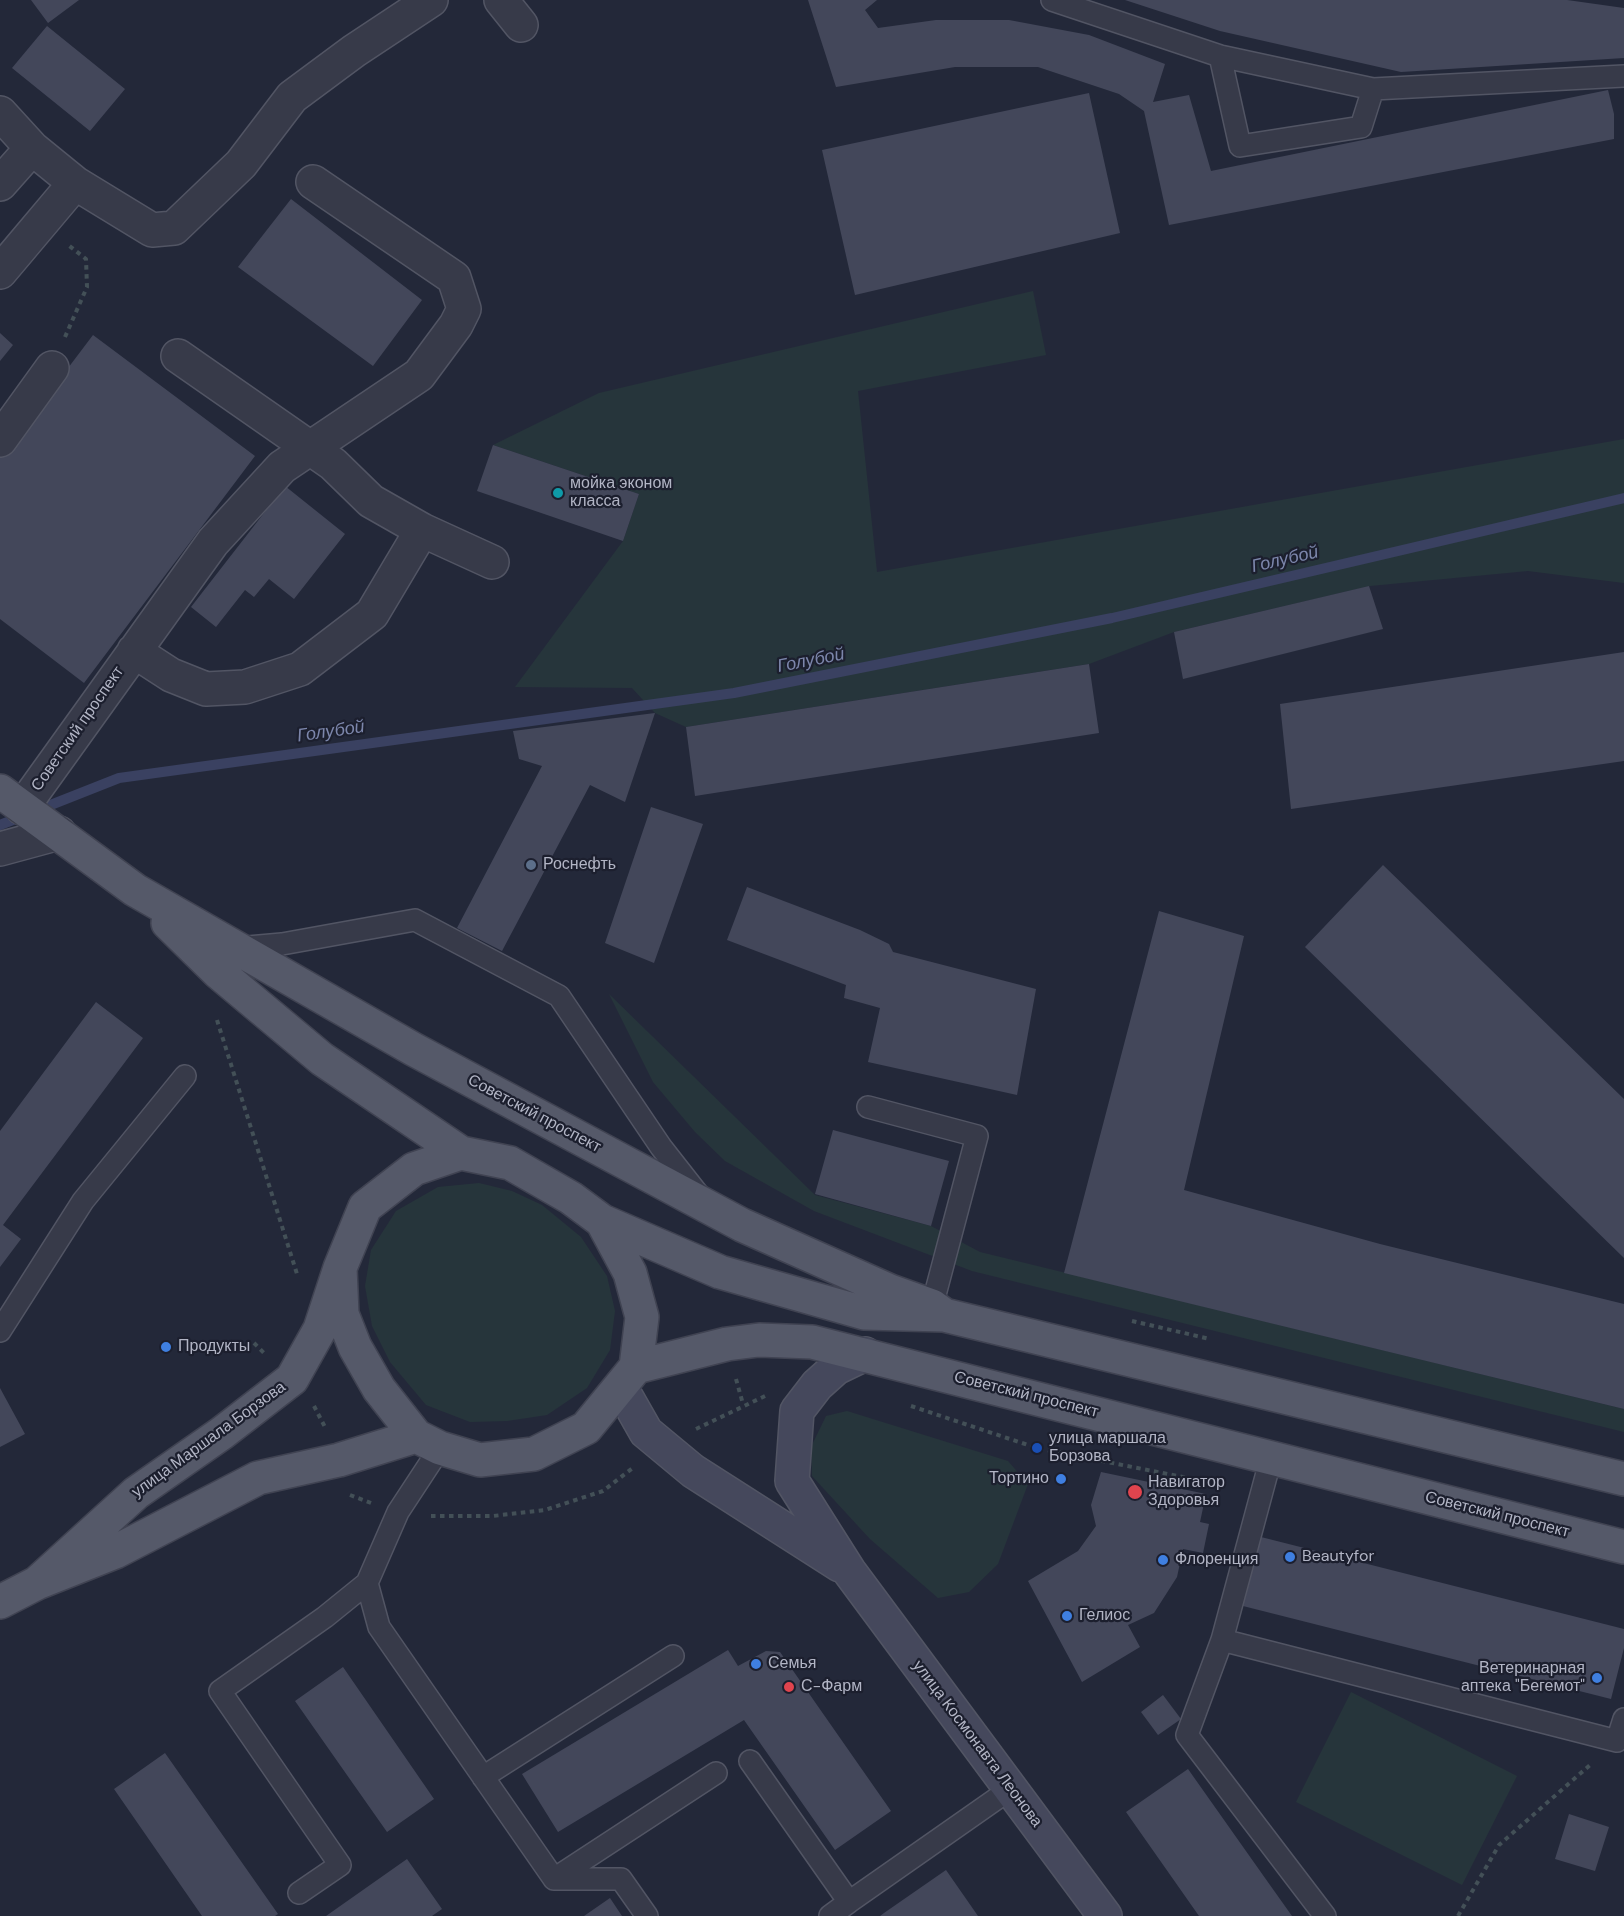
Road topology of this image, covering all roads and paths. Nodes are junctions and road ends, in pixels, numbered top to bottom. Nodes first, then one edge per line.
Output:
1 (431, 0) edge
2 (1052, 0) edge
3 (1220, 56) junction
4 (1624, 76) edge
5 (1373, 89) junction
6 (0, 112) edge
7 (32, 148) junction
8 (313, 182) dead end
9 (75, 183) junction
10 (0, 184) edge
11 (41, 224) junction
12 (0, 272) edge
13 (178, 357) dead end
14 (52, 368) joint
15 (0, 440) edge
16 (308, 448) junction
17 (422, 530) junction
18 (492, 562) dead end
19 (134, 651) junction
20 (26, 810) edge
21 (0, 849) edge
22 (135, 890) junction
23 (235, 948) junction
24 (215, 1011) dead end
25 (185, 1076) dead end
26 (868, 1107) dead end
27 (461, 1153) junction
28 (707, 1205) junction
29 (602, 1221) junction
30 (340, 1268) junction
31 (297, 1274) dead end
32 (938, 1311) junction
33 (1131, 1321) dead end
34 (0, 1331) edge
35 (1211, 1340) dead end
36 (865, 1354) junction
37 (628, 1378) junction
38 (817, 1385) junction
39 (908, 1406) dead end
40 (428, 1442) junction
41 (662, 1446) junction
42 (1271, 1458) junction
43 (1624, 1479) edge
44 (1262, 1492) junction
45 (346, 1494) dead end
46 (398, 1512) junction
47 (1624, 1547) edge
48 (849, 1571) junction
49 (37, 1583) junction
50 (367, 1583) junction
51 (0, 1602) edge
52 (1222, 1640) junction
53 (673, 1656) dead end
54 (1624, 1719) edge
55 (1617, 1741) junction
56 (750, 1761) dead end
57 (716, 1773) dead end
58 (483, 1777) junction
59 (1009, 1790) junction
60 (554, 1879) junction
61 (299, 1893) dead end
62 (849, 1902) junction
63 (647, 1916) edge
64 (830, 1916) edge
65 (1104, 1916) edge
66 (1325, 1916) edge
67 (1458, 1916) edge

1 - 9 street
2 - 3 lane
3 - 5 lane
3 - 5 lane
4 - 5 lane
6 - 7 street
7 - 9 street
7 - 10 street
8 - 16 street, Советский проспект
9 - 11 street
11 - 12 street
11 - 14 path
13 - 16 street
14 - 15 street
16 - 17 street
16 - 19 street, Советский проспект
17 - 18 street
17 - 19 street, Советский проспект
19 - 20 street, Советский проспект
20 - 21 street
20 - 22 main road, Советский проспект
22 - 23 main road, Советский проспект
22 - 27 main road, Советский проспект
23 - 28 main road, Советский проспект
23 - 28 lane
24 - 31 path
25 - 34 lane
26 - 32 lane
27 - 29 main road, улица Маршала Борзова
27 - 30 main road, улица Маршала Борзова
28 - 32 main road, Советский проспект
29 - 32 main road, Советский проспект
29 - 37 main road, улица Маршала Борзова
30 - 40 main road, улица Маршала Борзова
30 - 49 main road, улица Маршала Борзова
32 - 43 main road, Советский проспект
33 - 35 path
36 - 37 main road, Советский проспект
36 - 38 main road, улица Космонавта Леонова
36 - 42 main road, Советский проспект
37 - 40 main road
37 - 41 main road, улица Космонавта Леонова
38 - 41 path
38 - 48 main road, улица Космонавта Леонова
39 - 44 path
40 - 46 lane
40 - 49 main road, улица Маршала Борзова
41 - 46 path
41 - 48 main road, улица Космонавта Леонова
42 - 44 lane
42 - 47 main road, Советский проспект
44 - 52 lane
45 - 46 path
46 - 50 lane
48 - 59 main road, улица Космонавта Леонова
49 - 51 main road, улица Маршала Борзова
50 - 58 lane
50 - 61 lane
52 - 55 lane
52 - 66 lane
53 - 58 lane
54 - 55 lane
55 - 67 path
56 - 62 lane
57 - 60 lane
58 - 60 lane
59 - 62 lane
59 - 65 main road, улица Космонавта Леонова
60 - 63 lane
62 - 64 lane

